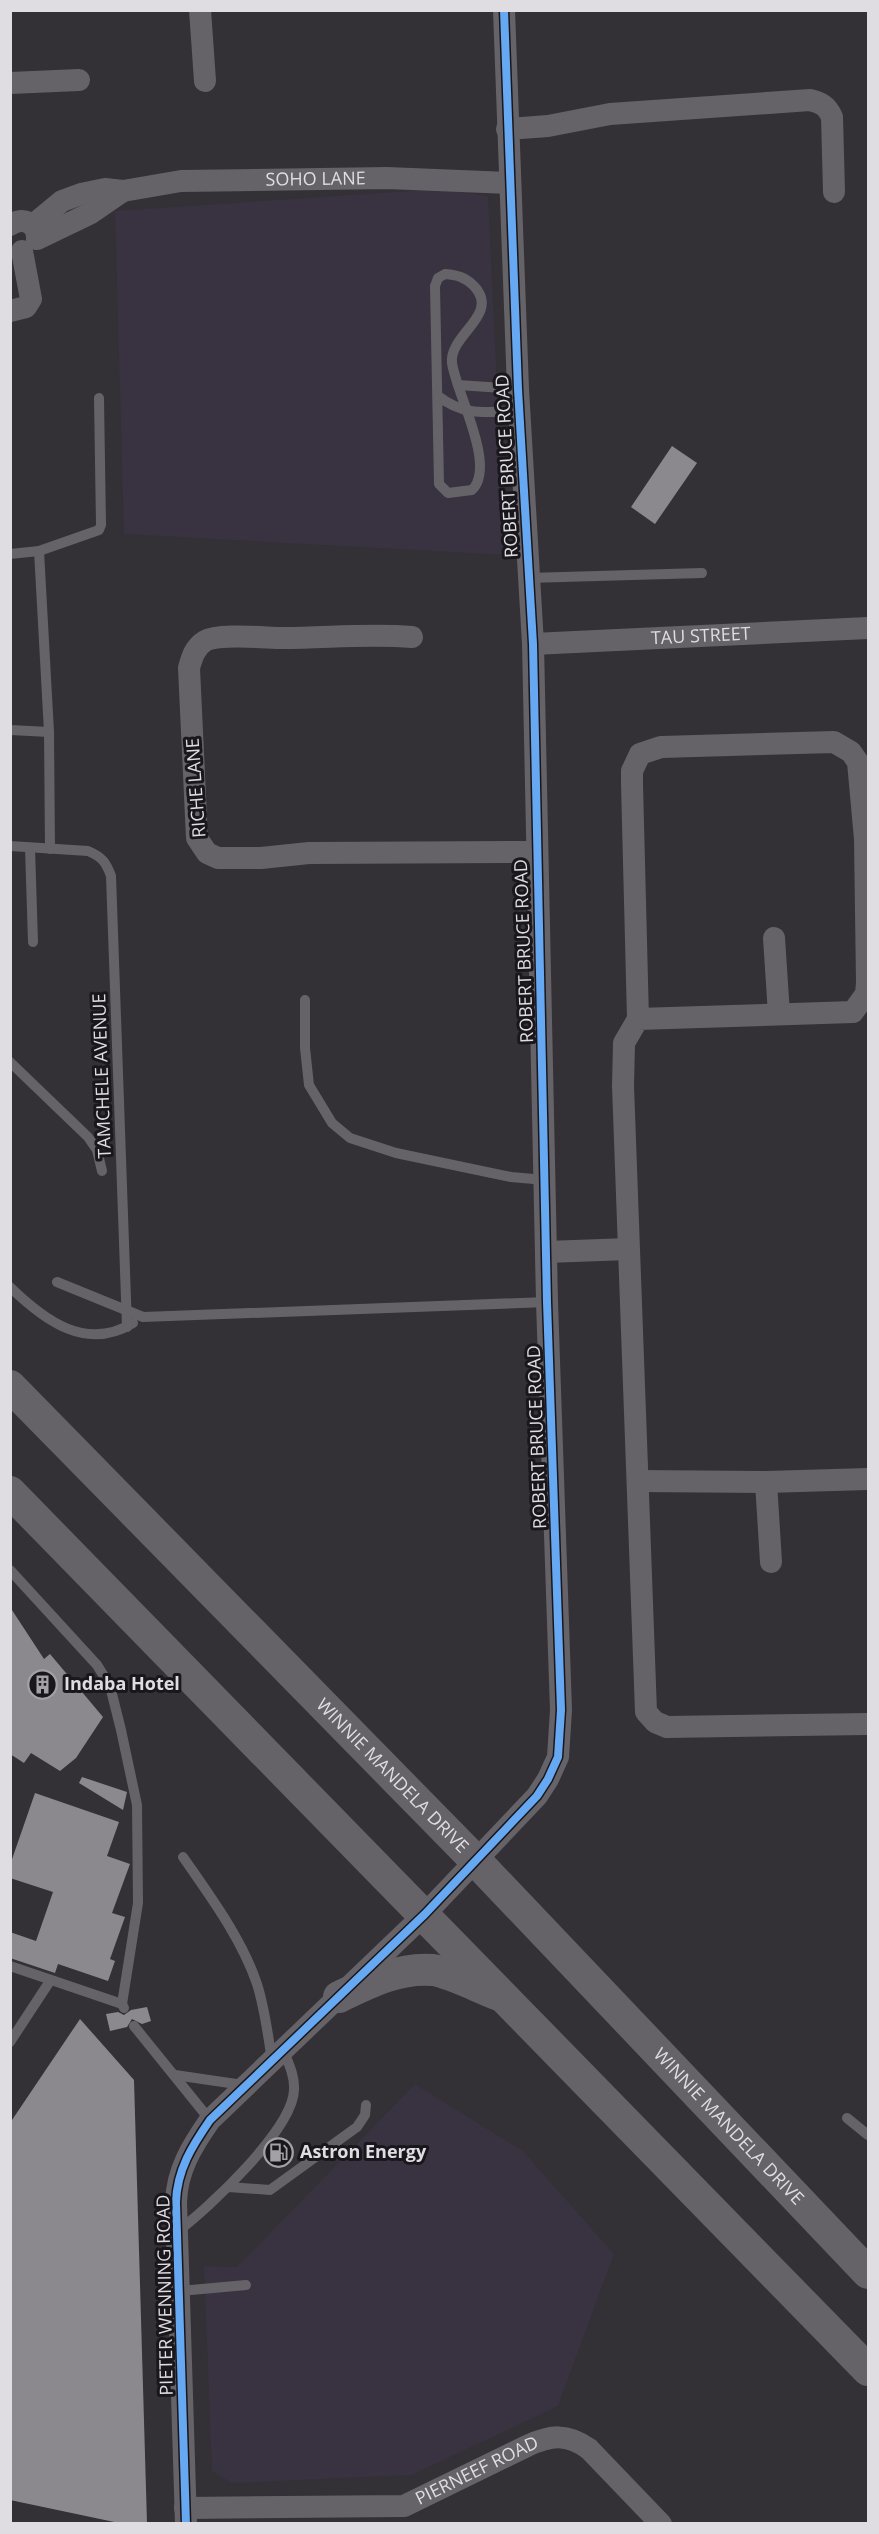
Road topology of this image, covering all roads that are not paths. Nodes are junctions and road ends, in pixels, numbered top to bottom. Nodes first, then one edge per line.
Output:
1 (200, 10) edge
2 (504, 10) edge
3 (78, 80) dead end
4 (205, 81) dead end
5 (10, 83) edge
6 (507, 129) junction
7 (509, 183) junction
8 (834, 192) dead end
9 (23, 237) edge
10 (10, 311) edge
11 (458, 385) junction
12 (438, 396) junction
13 (99, 398) dead end
14 (519, 400) junction
15 (467, 412) junction
16 (39, 550) junction
17 (10, 555) edge
18 (702, 573) dead end
19 (528, 578) junction
20 (868, 628) edge
21 (412, 637) dead end
22 (533, 644) junction
23 (10, 730) edge
24 (49, 732) junction
25 (10, 846) edge
26 (30, 848) junction
27 (50, 849) junction
28 (536, 852) junction
29 (774, 938) dead end
30 (33, 942) dead end
31 (305, 1000) dead end
32 (779, 1014) junction
33 (638, 1019) junction
34 (10, 1062) edge
35 (102, 1171) dead end
36 (546, 1180) junction
37 (628, 1249) junction
38 (547, 1252) junction
39 (57, 1282) dead end
40 (10, 1287) edge
41 (547, 1302) junction
42 (127, 1311) junction
43 (143, 1317) junction
44 (127, 1327) junction
45 (10, 1386) edge
46 (868, 1479) edge
47 (638, 1481) junction
48 (766, 1482) junction
49 (10, 1492) edge
50 (771, 1562) dead end
51 (10, 1570) edge
52 (868, 1724) edge
53 (183, 1857) dead end
54 (477, 1862) junction
55 (425, 1914) junction
56 (10, 1966) edge
57 (50, 1981) junction
58 (339, 1997) junction
59 (508, 1999) junction
60 (134, 2026) dead end
61 (10, 2042) edge
62 (277, 2055) junction
63 (175, 2075) junction
64 (247, 2085) junction
65 (366, 2105) dead end
66 (847, 2118) dead end
67 (210, 2120) junction
68 (868, 2135) edge
69 (228, 2187) junction
70 (178, 2231) junction
71 (868, 2273) edge
72 (246, 2284) dead end
73 (180, 2291) junction
74 (868, 2370) edge
75 (404, 2515) edge
76 (185, 2516) edge
77 (661, 2523) edge

1 - 4 street
2 - 6 street, ROBERT BRUCE ROAD
3 - 5 street
6 - 7 street, ROBERT BRUCE ROAD
6 - 8 street
7 - 9 street, SOHO LANE
7 - 14 street, ROBERT BRUCE ROAD
9 - 10 street
11 - 12 lane
11 - 14 lane
11 - 15 lane
12 - 15 lane
12 - 15 lane
13 - 16 lane
14 - 15 lane
14 - 19 street, ROBERT BRUCE ROAD
16 - 17 lane
16 - 24 lane
18 - 19 lane
19 - 22 street, ROBERT BRUCE ROAD
20 - 22 street, TAU STREET
21 - 28 street, RICHE LANE
22 - 28 street, ROBERT BRUCE ROAD
23 - 24 lane
24 - 27 lane
25 - 26 lane
26 - 27 lane
26 - 30 lane
27 - 42 lane, TAMCHELE AVENUE
28 - 36 street, ROBERT BRUCE ROAD
29 - 32 street
31 - 36 lane
32 - 33 street
32 - 33 street
33 - 37 street
34 - 35 lane
36 - 38 street, ROBERT BRUCE ROAD
37 - 38 street
37 - 47 street
38 - 41 street, ROBERT BRUCE ROAD
39 - 42 lane
40 - 44 lane
41 - 43 lane
41 - 54 street, ROBERT BRUCE ROAD
42 - 43 lane
42 - 44 lane, TAMCHELE AVENUE
43 - 44 lane
45 - 54 main road, WINNIE MANDELA DRIVE
46 - 48 street
47 - 48 street
47 - 52 street
48 - 50 street
49 - 55 main road
51 - 57 lane
53 - 62 lane
54 - 55 street, ROBERT BRUCE ROAD
54 - 71 main road, WINNIE MANDELA DRIVE
55 - 58 street, PIETER WENNING ROAD
55 - 59 main road
56 - 57 lane
57 - 61 lane
58 - 59 main road
58 - 62 street, PIETER WENNING ROAD
59 - 74 main road
60 - 63 lane
62 - 64 street, PIETER WENNING ROAD
62 - 69 lane
63 - 64 lane
63 - 67 lane
64 - 67 street, PIETER WENNING ROAD
65 - 69 lane
66 - 68 lane
67 - 70 street, PIETER WENNING ROAD
69 - 70 lane
70 - 73 street, PIETER WENNING ROAD
72 - 73 lane
73 - 76 street, PIETER WENNING ROAD
75 - 76 street, PIERNEEF ROAD
75 - 77 street, PIERNEEF ROAD

